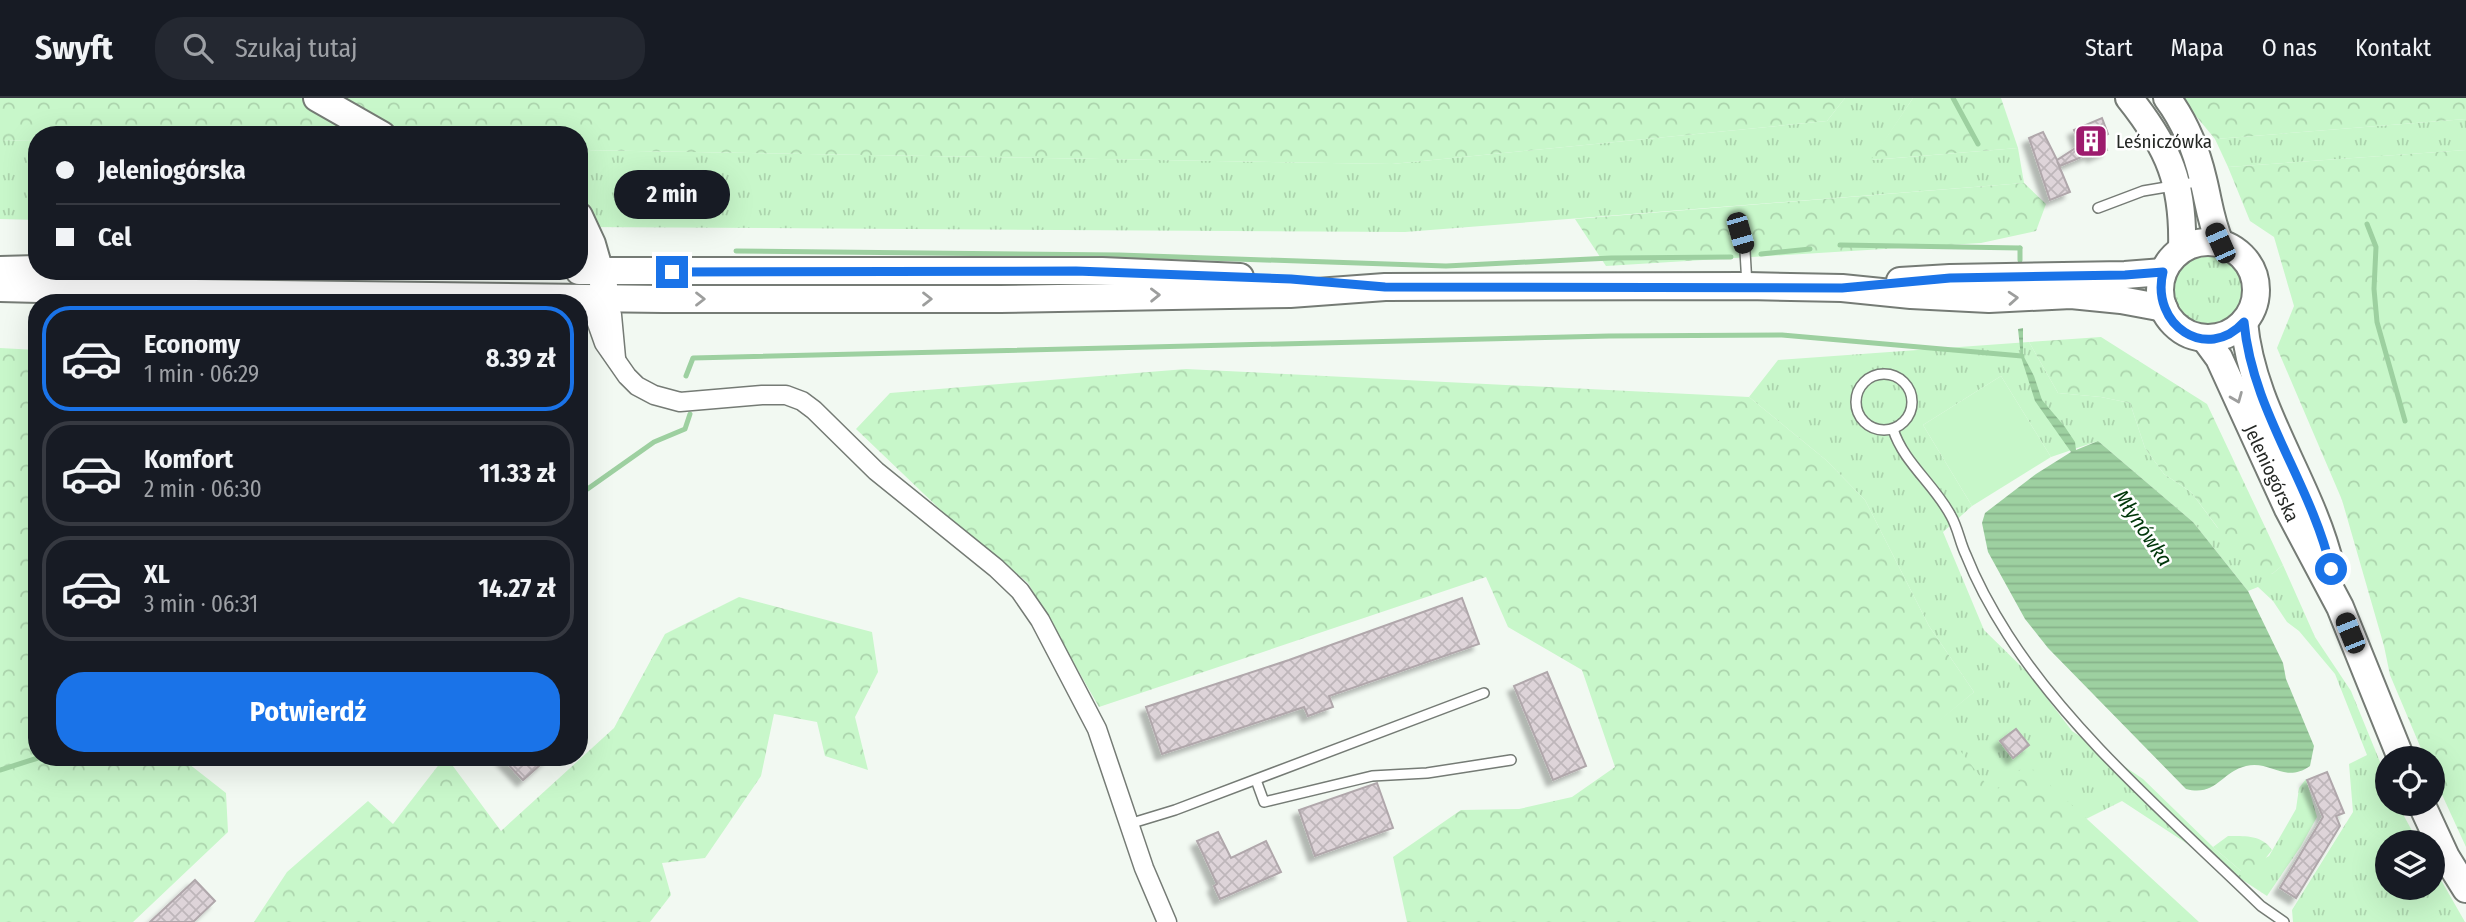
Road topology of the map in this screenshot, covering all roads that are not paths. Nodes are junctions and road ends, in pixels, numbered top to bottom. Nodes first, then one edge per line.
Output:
1 (317, 98) edge
2 (2129, 98) edge
3 (2166, 98) edge
4 (366, 126) edge
5 (2203, 181) junction
6 (2176, 184) junction
7 (2098, 208) dead end
8 (1740, 233) dead end
9 (588, 235) edge
10 (2220, 243) junction
11 (2182, 249) junction
12 (588, 259) edge
13 (28, 269) edge
14 (0, 270) edge
15 (588, 270) edge
16 (2163, 272) junction
17 (588, 277) edge
18 (1747, 286) junction
19 (1385, 287) junction
20 (0, 288) edge
21 (1842, 288) junction
22 (275, 294) edge
23 (588, 298) edge
24 (597, 298) junction
25 (2164, 309) junction
26 (2244, 322) junction
27 (2205, 339) junction
28 (1892, 429) junction
29 (2340, 607) junction
30 (1484, 693) dead end
31 (2396, 746) edge
32 (1511, 760) dead end
33 (1256, 780) junction
34 (2427, 816) edge
35 (1129, 824) junction
36 (2466, 889) edge
37 (1167, 922) edge
38 (2284, 922) edge

1 - 4 main road
2 - 6 main road
3 - 5 main road
5 - 6 lane
5 - 10 main road
6 - 7 lane
6 - 11 main road
8 - 18 lane
9 - 12 main road
10 - 11 main road
10 - 26 main road
11 - 16 main road
13 - 14 main road
15 - 19 main road
16 - 21 main road
16 - 25 main road
17 - 24 main road
18 - 19 main road
18 - 21 main road
24 -> 19 main road
20 - 22 main road
21 -> 25 main road
23 - 24 main road
24 - 35 street
25 - 27 main road
26 - 27 main road
26 - 29 main road, Jeleniogórska
27 -> 29 main road, Jeleniogórska
28 - 28 lane
28 - 38 lane
29 - 31 main road, Jeleniogórska
30 - 33 lane
32 - 33 lane
33 - 35 lane
34 - 36 main road
35 - 37 street

